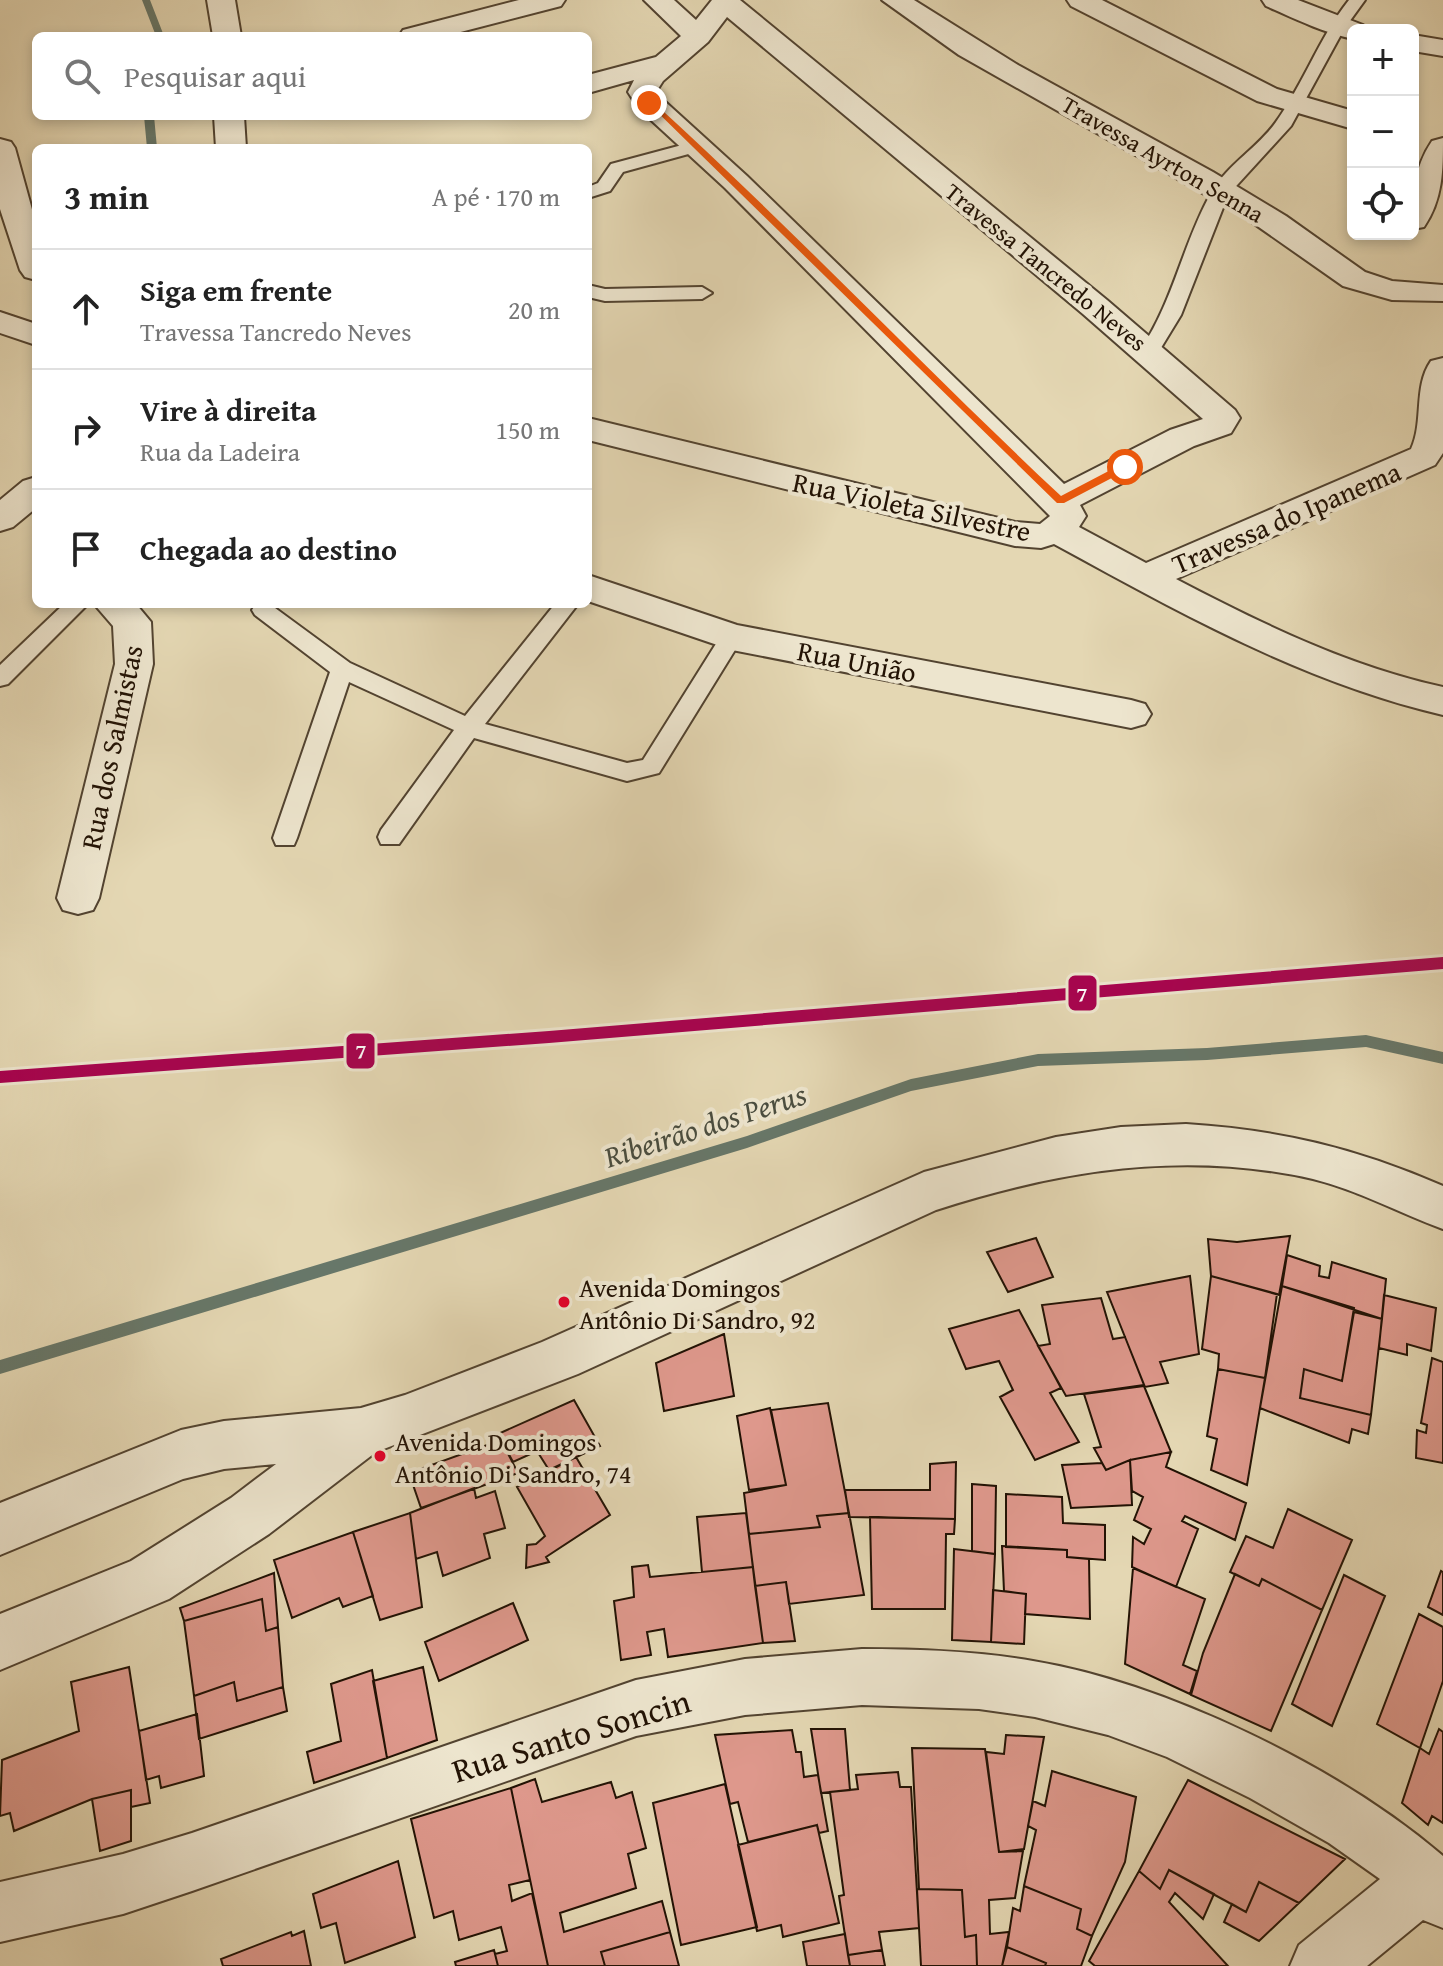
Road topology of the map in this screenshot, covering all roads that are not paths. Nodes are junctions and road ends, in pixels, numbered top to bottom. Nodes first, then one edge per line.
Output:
1 (221, 0) edge
2 (551, 0) edge
3 (658, 0) edge
4 (896, 0) edge
5 (1081, 0) edge
6 (1276, 0) edge
7 (1357, 0) edge
8 (725, 1) edge
9 (1345, 29) edge
10 (226, 32) edge
11 (428, 32) edge
12 (698, 36) junction
13 (1419, 44) edge
14 (1443, 48) edge
15 (663, 64) junction
16 (592, 83) edge
17 (1294, 105) junction
18 (1347, 118) edge
19 (229, 120) edge
20 (1419, 139) edge
21 (231, 144) edge
22 (697, 146) junction
23 (1443, 146) edge
24 (0, 148) edge
25 (1222, 190) junction
26 (592, 192) edge
27 (1419, 216) edge
28 (1412, 240) edge
29 (32, 258) edge
30 (592, 292) edge
31 (702, 293) dead end
32 (1440, 295) edge
33 (0, 322) edge
34 (32, 334) edge
35 (1149, 352) junction
36 (1443, 368) edge
37 (592, 430) edge
38 (32, 492) edge
39 (1059, 516) junction
40 (0, 519) edge
41 (1147, 577) junction
42 (592, 589) edge
43 (73, 608) edge
44 (117, 608) edge
45 (564, 608) edge
46 (263, 610) dead end
47 (732, 637) junction
48 (342, 669) junction
49 (0, 678) edge
50 (1443, 701) edge
51 (1131, 714) dead end
52 (470, 728) junction
53 (390, 837) dead end
54 (285, 838) dead end
55 (78, 898) dead end
56 (1443, 1208) edge
57 (361, 1432) junction
58 (0, 1529) edge
59 (0, 1642) edge
60 (1434, 1889) edge
61 (0, 1912) edge
62 (1320, 1966) edge

1 - 10 street
2 - 11 street
3 - 12 street
4 - 25 street, Travessa Ayrton Senna
5 - 17 street
6 - 9 street
7 - 9 lane
8 - 12 street
8 - 35 street, Travessa Tancredo Neves
9 - 17 lane
12 - 15 street
13 - 14 street
15 - 16 street
15 - 22 street
17 - 18 street
17 - 25 lane
19 - 21 street
20 - 23 street
22 - 26 lane
22 - 39 street
23 - 27 street
24 - 29 street
25 - 32 street, Travessa Ayrton Senna
25 - 35 lane
28 - 32 street
30 - 31 lane
33 - 34 street
35 - 39 street, Travessa Tancredo Neves
36 - 41 street, Travessa do Ipanema
37 - 39 street, Rua Violeta Silvestre
38 - 40 street
39 - 41 street, Rua Violeta Silvestre
41 - 50 street, Rua Violeta Silvestre
42 - 47 street, Rua União
43 - 49 lane
44 - 55 street, Rua dos Salmistas
45 - 52 lane
46 - 48 lane
47 - 51 street, Rua União
47 - 52 lane
48 - 52 lane
48 - 54 lane
52 - 53 lane
56 - 57 street
57 - 58 street
57 - 59 street
60 - 61 street, Rua Santo Soncin
60 - 62 street

